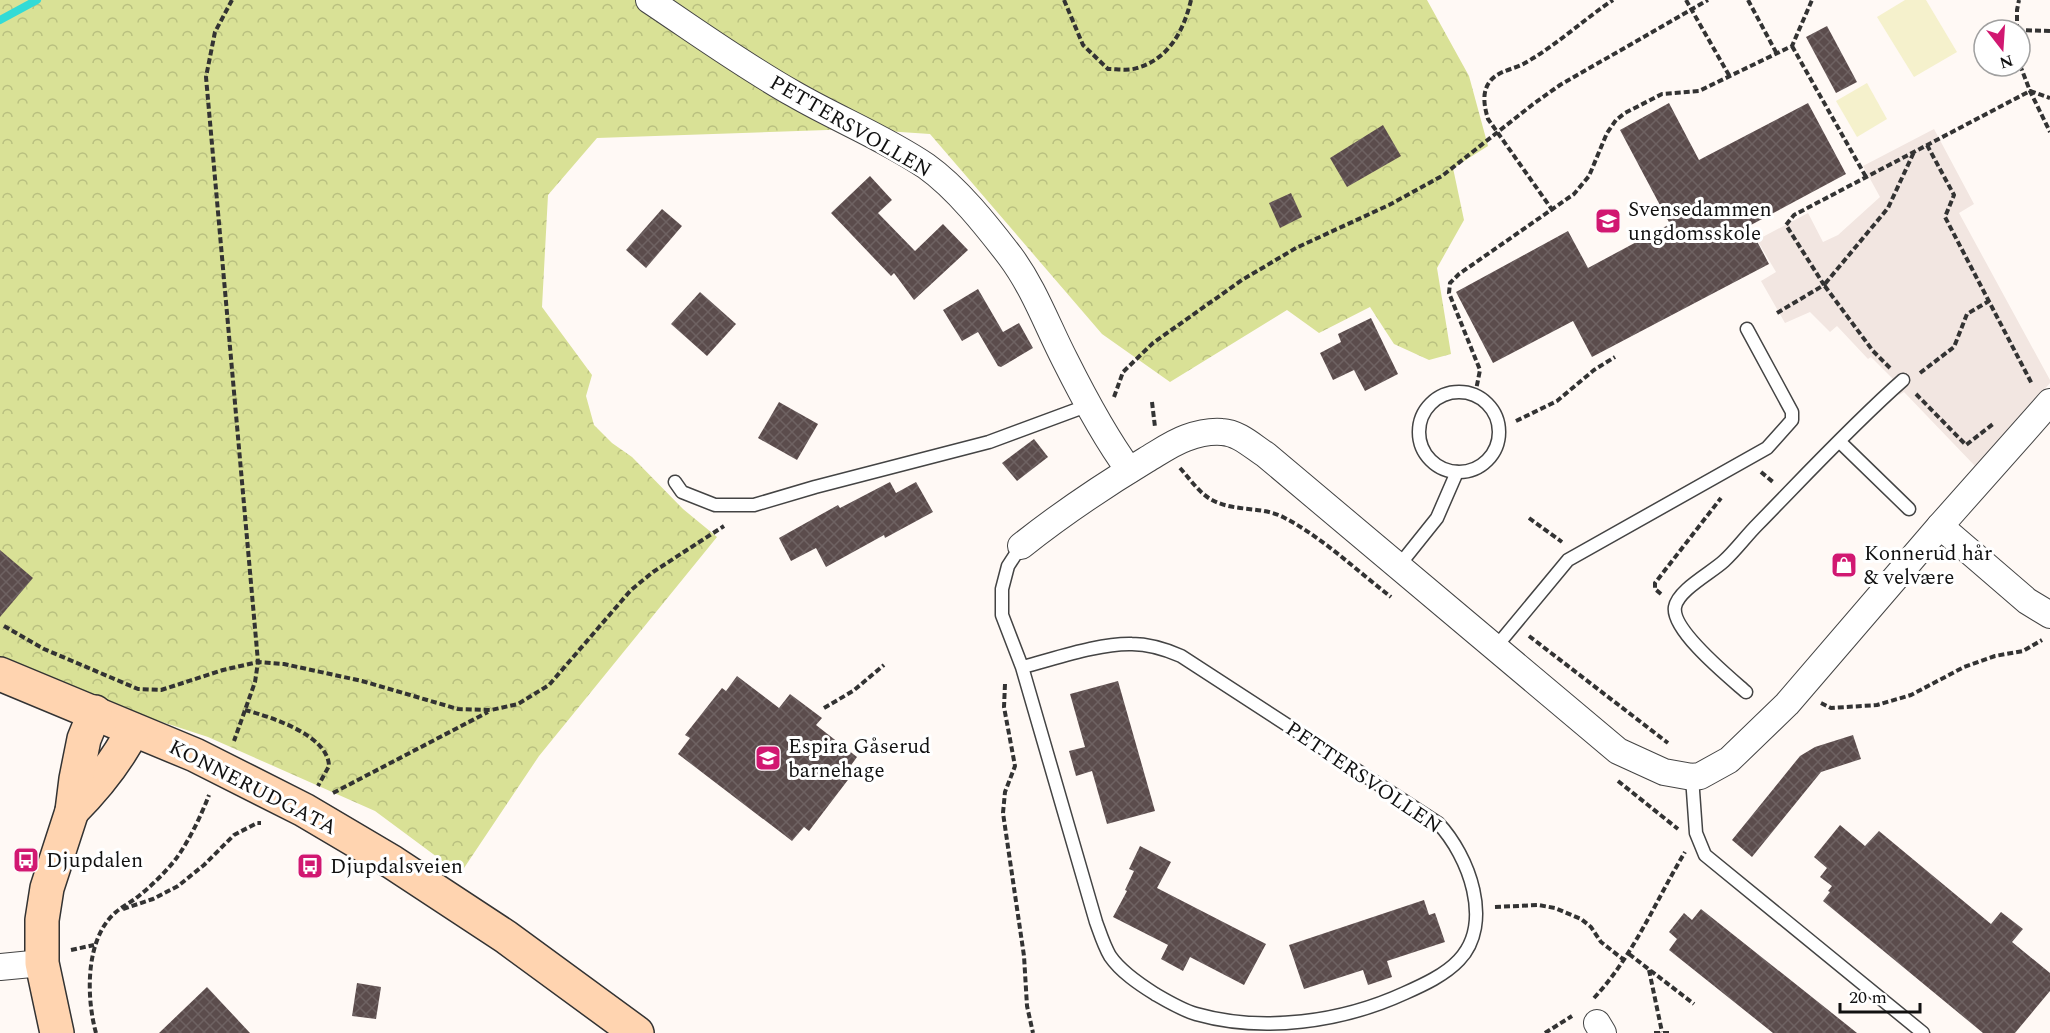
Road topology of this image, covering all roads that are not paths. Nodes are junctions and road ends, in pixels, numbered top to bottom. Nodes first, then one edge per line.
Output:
1 (649, 0) edge
2 (1747, 329) dead end
3 (1904, 382) road end
4 (2050, 402) edge
5 (1101, 403) junction
6 (1840, 442) junction
7 (1129, 470) junction
8 (1457, 472) junction
9 (675, 482) dead end
10 (1909, 509) dead end
11 (1940, 526) junction
12 (1021, 546) joint
13 (1397, 568) junction
14 (2050, 615) edge
15 (1495, 648) junction
16 (1022, 667) junction
17 (0, 674) edge
18 (1746, 692) dead end
19 (95, 712) junction
20 (133, 730) junction
21 (1692, 777) junction
22 (72, 811) junction
23 (42, 963) junction
24 (0, 968) edge
25 (57, 1033) edge
26 (637, 1033) edge
27 (1923, 1033) edge

1 - 5 street, PETTERSVOLLEN
2 - 15 lane
3 - 6 lane
4 - 11 street
5 - 7 street, PETTERSVOLLEN
5 - 9 lane
6 - 10 lane
6 - 18 lane
7 - 12 street, PETTERSVOLLEN
7 - 13 street, PETTERSVOLLEN
8 - 8 lane
8 - 13 lane
11 - 14 street
11 - 21 street
12 - 16 lane, PETTERSVOLLEN
13 - 15 street, PETTERSVOLLEN
15 - 21 street, PETTERSVOLLEN
16 - 16 lane, PETTERSVOLLEN
17 - 19 main road, KONNERUDGATA
19 - 20 main road, KONNERUDGATA
19 - 22 main road
20 - 22 main road
20 - 26 main road, KONNERUDGATA
21 - 27 lane
22 - 23 main road
23 - 24 street
23 - 25 main road

